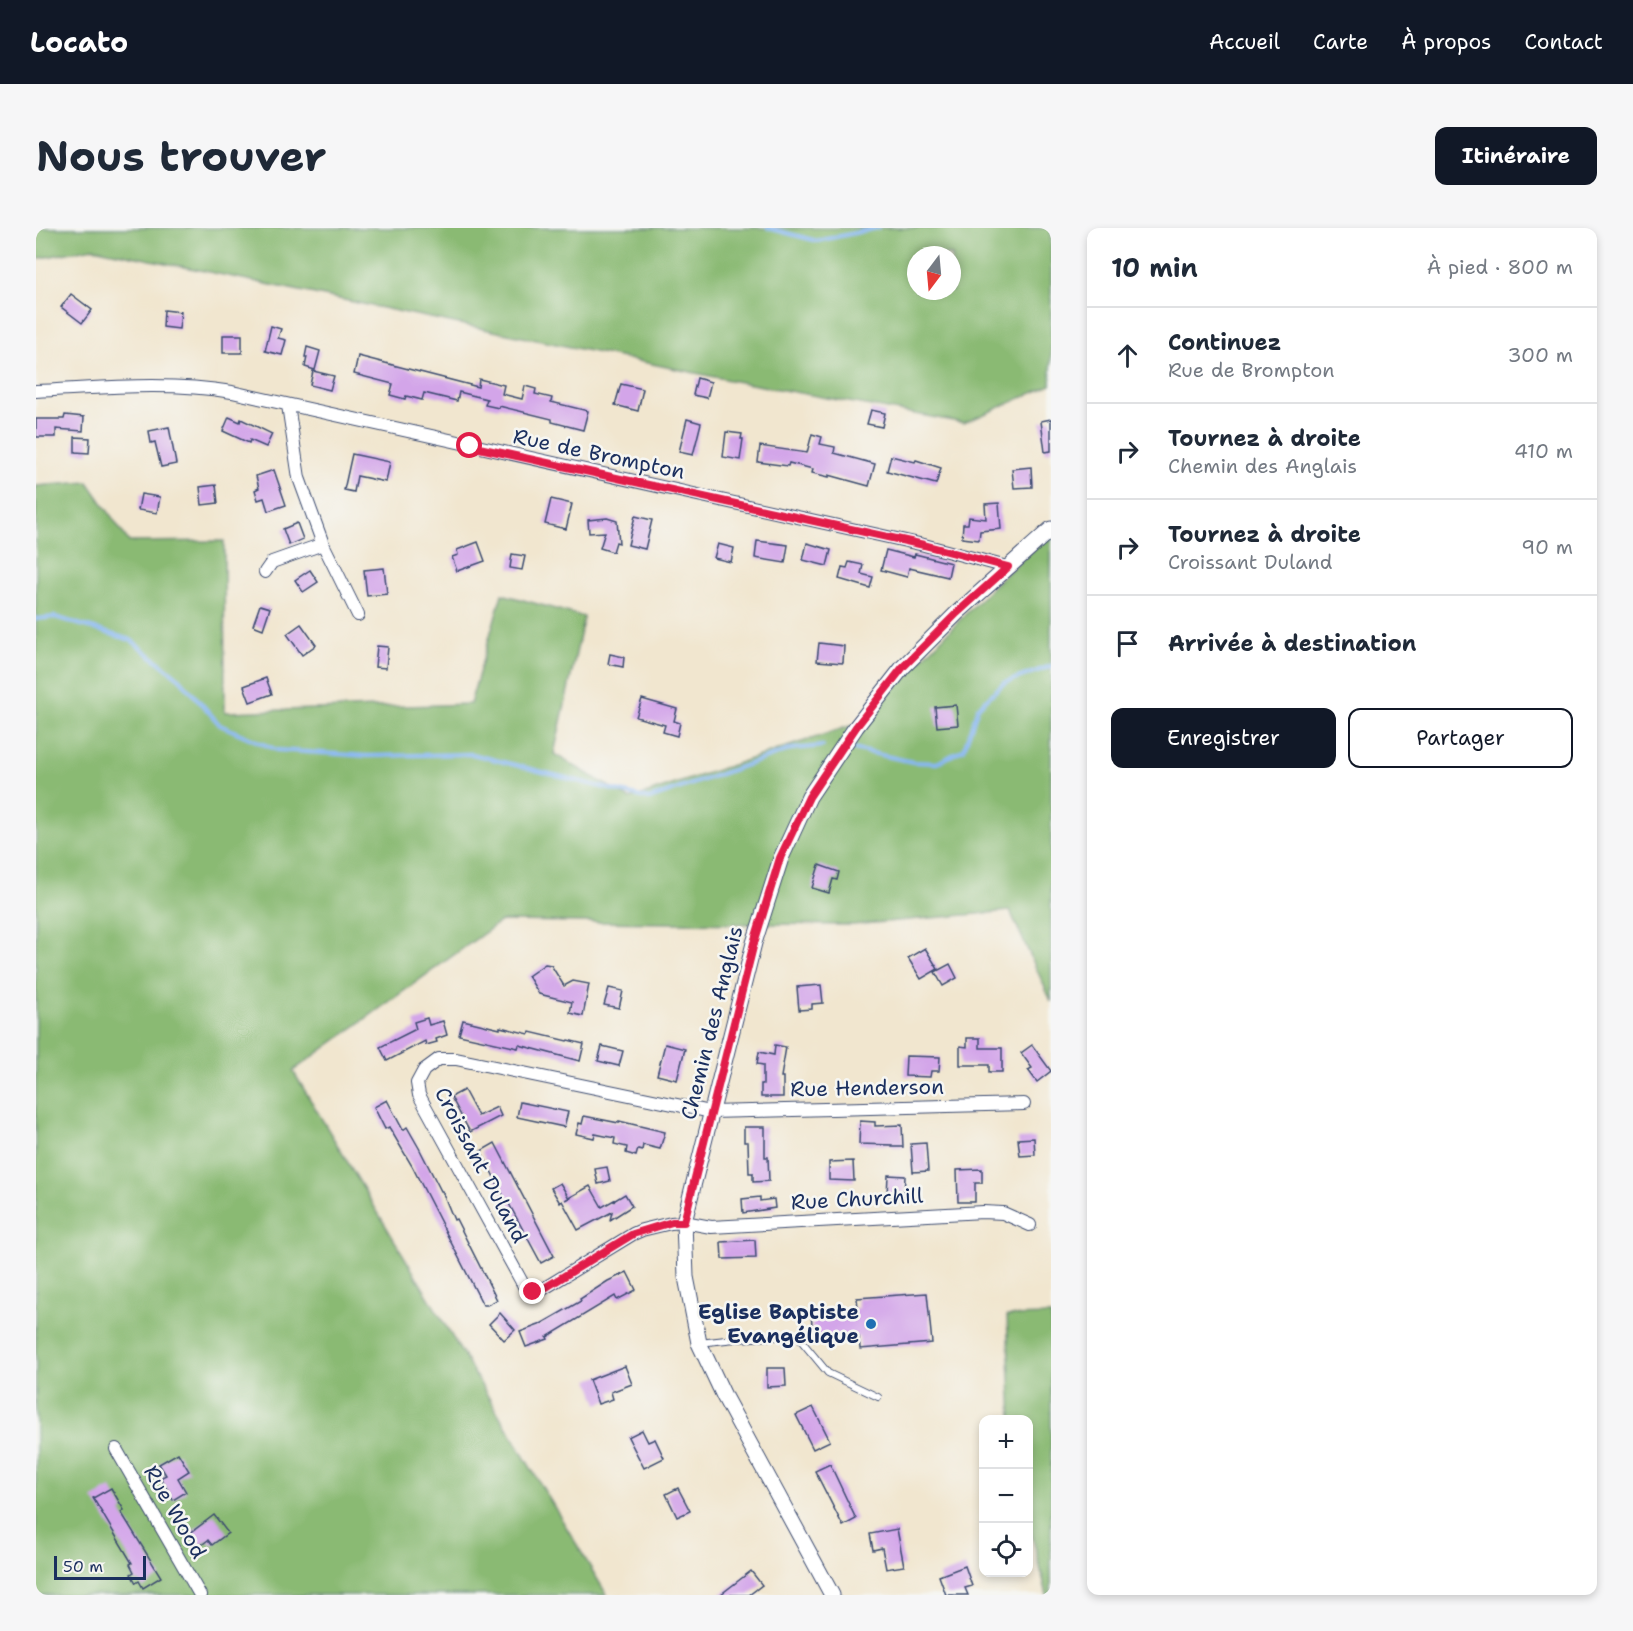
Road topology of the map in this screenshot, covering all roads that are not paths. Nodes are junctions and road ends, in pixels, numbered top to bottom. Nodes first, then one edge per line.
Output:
1 (36, 391) edge
2 (288, 405) junction
3 (1051, 529) edge
4 (323, 544) junction
5 (1008, 567) junction
6 (265, 572) dead end
7 (358, 615) dead end
8 (1024, 1104) dead end
9 (711, 1112) junction
10 (684, 1222) junction
11 (1030, 1225) dead end
12 (699, 1343) junction
13 (878, 1396) dead end
14 (116, 1449) dead end
15 (200, 1595) edge
16 (832, 1595) edge

1 - 2 street, Rue de Brompton
2 - 4 street
2 - 5 street, Rue de Brompton
3 - 5 street, Chemin des Anglais
4 - 6 street
4 - 7 street
5 - 9 street, Chemin des Anglais
8 - 9 street, Rue Henderson
9 - 10 street, Chemin des Anglais
9 - 10 street, Croissant Duland
10 - 11 street, Rue Churchill
10 - 12 street, Chemin des Anglais
12 - 13 lane
12 - 16 street, Chemin des Anglais
14 - 15 street, Rue Wood

